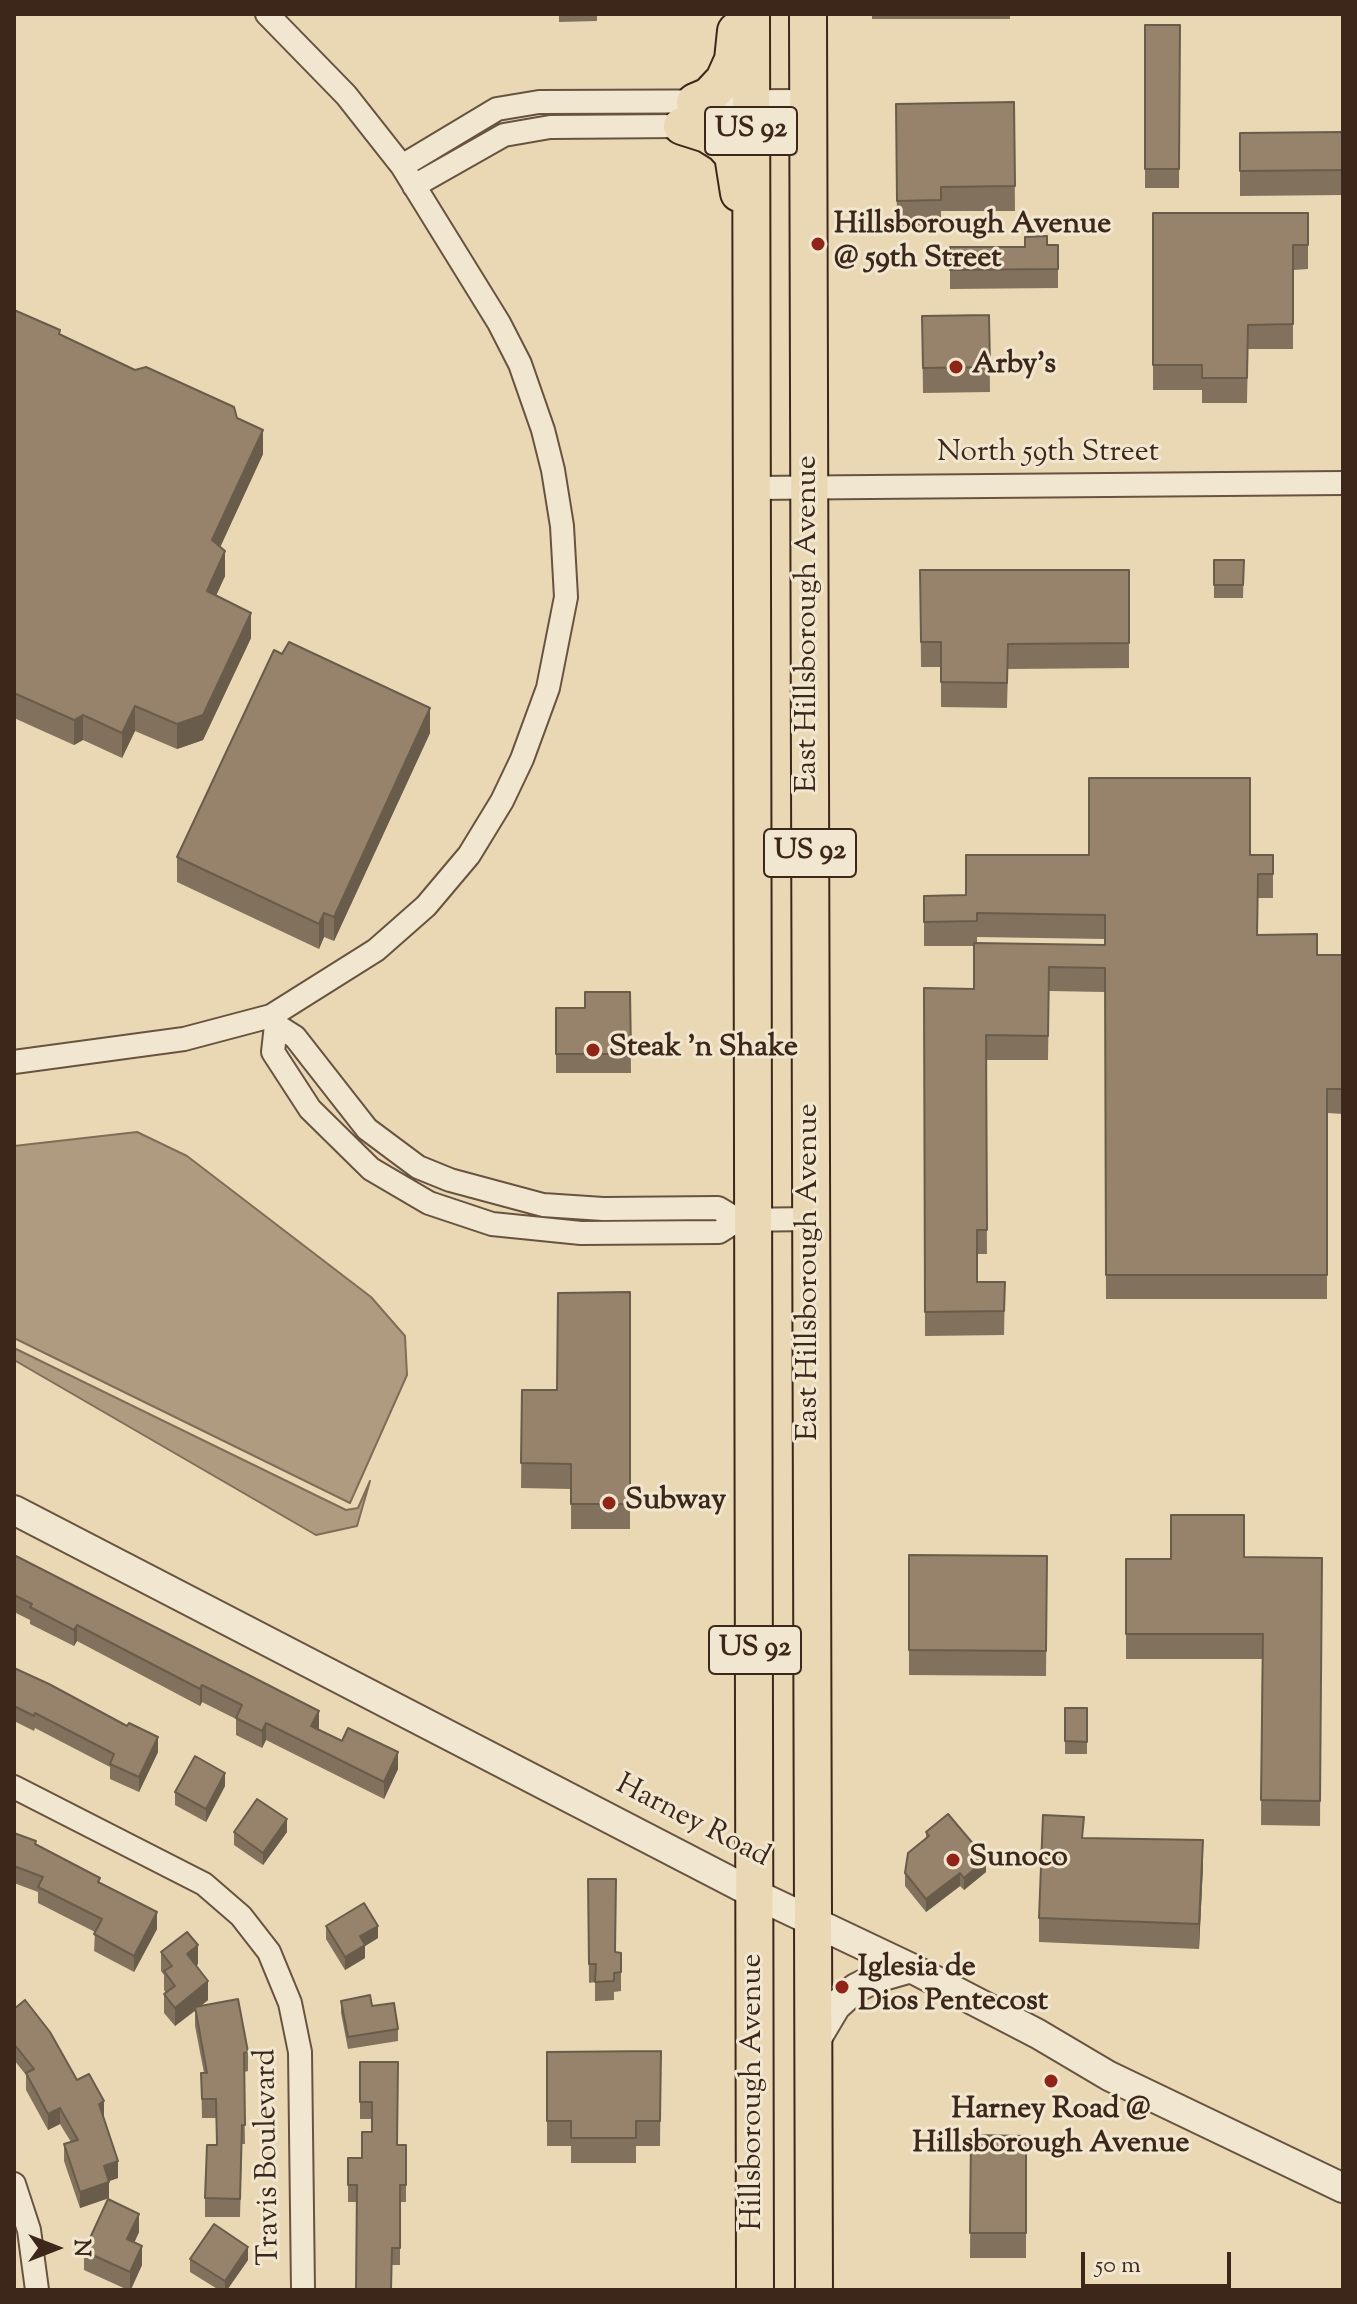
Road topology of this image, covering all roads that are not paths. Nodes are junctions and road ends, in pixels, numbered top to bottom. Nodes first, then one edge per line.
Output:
1 (267, 14) edge
2 (738, 14) edge
3 (751, 14) edge
4 (808, 14) edge
5 (808, 113) junction
6 (689, 114) junction
7 (751, 114) junction
8 (402, 166) junction
9 (414, 186) junction
10 (752, 248) junction
11 (1343, 483) edge
12 (810, 487) junction
13 (753, 488) junction
14 (273, 1020) junction
15 (14, 1062) edge
16 (811, 1219) junction
17 (746, 1220) junction
18 (14, 1510) edge
19 (14, 1787) edge
20 (755, 1894) junction
21 (814, 1924) junction
22 (911, 1968) junction
23 (814, 2043) junction
24 (14, 2184) edge
25 (1343, 2188) edge
26 (37, 2290) edge
27 (303, 2290) edge
28 (755, 2290) edge
29 (814, 2290) edge

1 - 8 street
2 - 6 main road
3 - 7 main road, East Hillsborough Avenue / US 92
4 - 5 main road, East Hillsborough Avenue / US 92
5 - 7 street
5 - 12 main road, East Hillsborough Avenue / US 92
6 - 7 street
6 - 8 street
6 - 9 street
6 - 10 main road
7 - 10 main road, East Hillsborough Avenue / US 92
8 - 9 street
9 - 14 street
10 - 13 main road, East Hillsborough Avenue / US 92
11 - 12 street, North 59th Street
12 - 13 street, North 59th Street
12 - 16 main road, East Hillsborough Avenue / US 92
13 - 17 main road, East Hillsborough Avenue / US 92
14 - 15 street
14 - 17 street
14 - 17 street
16 - 17 street
16 - 21 main road, East Hillsborough Avenue / US 92
17 - 20 main road, East Hillsborough Avenue / US 92
18 - 20 street, Harney Road
19 - 27 street, Travis Boulevard
20 - 21 street, Harney Road
20 - 28 main road, Hillsborough Avenue / US 92
21 - 22 street, Harney Road
21 - 23 main road, East Hillsborough Avenue / US 92
22 - 23 street
22 - 25 street, Harney Road
23 - 29 main road, East Hillsborough Avenue / US 92
24 - 26 street

